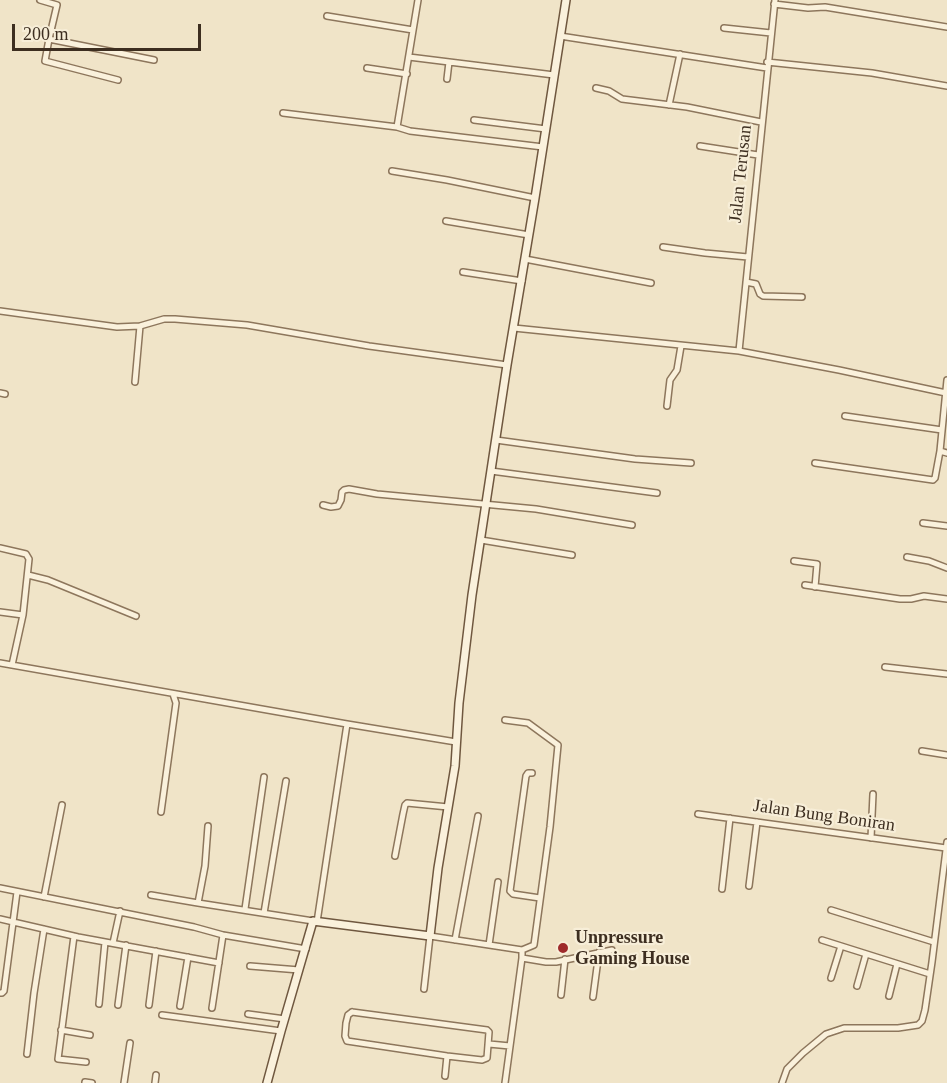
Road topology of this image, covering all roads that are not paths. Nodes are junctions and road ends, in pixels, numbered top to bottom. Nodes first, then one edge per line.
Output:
1 (40, 0) edge
2 (418, 0) edge
3 (566, 0) edge
4 (774, 2) edge
5 (327, 15) dead end
6 (947, 27) edge
7 (724, 28) dead end
8 (413, 30) junction
9 (771, 33) junction
10 (560, 36) junction
11 (49, 39) junction
12 (680, 54) junction
13 (409, 57) junction
14 (154, 60) dead end
15 (449, 62) junction
16 (767, 65) junction
17 (367, 68) dead end
18 (407, 74) junction
19 (554, 75) junction
20 (447, 79) dead end
21 (118, 80) dead end
22 (947, 86) edge
23 (596, 88) dead end
24 (669, 105) junction
25 (283, 112) dead end
26 (474, 120) dead end
27 (761, 122) junction
28 (398, 127) junction
29 (546, 129) junction
30 (700, 146) dead end
31 (543, 147) junction
32 (758, 154) junction
33 (392, 171) dead end
34 (536, 198) junction
35 (446, 221) dead end
36 (529, 235) junction
37 (663, 247) dead end
38 (748, 257) junction
39 (525, 259) junction
40 (463, 272) dead end
41 (522, 281) junction
42 (746, 282) junction
43 (651, 283) dead end
44 (802, 297) dead end
45 (0, 311) edge
46 (140, 326) junction
47 (514, 328) junction
48 (681, 346) junction
49 (739, 351) junction
50 (507, 365) junction
51 (947, 380) edge
52 (135, 382) dead end
53 (946, 393) edge
54 (667, 406) dead end
55 (845, 416) dead end
56 (942, 430) junction
57 (496, 440) junction
58 (940, 452) junction
59 (947, 453) edge
60 (691, 463) dead end
61 (815, 463) dead end
62 (491, 471) junction
63 (657, 493) dead end
64 (486, 504) junction
65 (323, 505) dead end
66 (923, 523) dead end
67 (632, 525) dead end
68 (947, 526) edge
69 (481, 540) junction
70 (0, 548) edge
71 (572, 555) dead end
72 (907, 557) dead end
73 (794, 561) dead end
74 (947, 568) edge
75 (28, 575) junction
76 (805, 585) dead end
77 (815, 587) junction
78 (947, 599) edge
79 (0, 612) edge
80 (23, 615) junction
81 (136, 616) dead end
82 (0, 663) edge
83 (12, 665) junction
84 (885, 667) dead end
85 (947, 675) edge
86 (173, 694) junction
87 (505, 720) dead end
88 (347, 724) junction
89 (456, 742) junction
90 (922, 751) dead end
91 (947, 755) edge
92 (532, 773) dead end
93 (264, 777) dead end
94 (286, 780) dead end
95 (873, 794) dead end
96 (62, 805) dead end
97 (448, 807) junction
98 (161, 812) dead end
99 (698, 814) dead end
100 (478, 816) dead end
101 (730, 819) junction
102 (757, 822) junction
103 (208, 826) dead end
104 (871, 838) junction
105 (947, 842) edge
106 (946, 848) edge
107 (395, 856) dead end
108 (498, 882) dead end
109 (749, 886) dead end
110 (0, 888) edge
111 (722, 889) dead end
112 (17, 892) junction
113 (151, 895) dead end
114 (44, 897) junction
115 (540, 898) junction
116 (198, 903) junction
117 (245, 909) junction
118 (831, 910) dead end
119 (120, 911) junction
120 (264, 913) junction
121 (938, 913) junction
122 (947, 914) edge
123 (0, 919) edge
124 (315, 921) junction
125 (13, 923) junction
126 (44, 929) junction
127 (223, 935) junction
128 (74, 936) junction
129 (430, 936) junction
130 (455, 940) junction
131 (822, 940) dead end
132 (105, 942) junction
133 (934, 942) junction
134 (113, 943) junction
135 (126, 945) junction
136 (489, 945) junction
137 (841, 946) junction
138 (306, 949) junction
139 (522, 950) junction
140 (612, 950) dead end
141 (156, 951) junction
142 (598, 952) junction
143 (866, 954) junction
144 (188, 957) junction
145 (522, 958) junction
146 (566, 959) junction
147 (219, 963) junction
148 (897, 964) junction
149 (250, 966) dead end
150 (299, 970) junction
151 (930, 974) junction
152 (831, 978) dead end
153 (857, 986) dead end
154 (424, 989) dead end
155 (0, 993) edge
156 (561, 995) dead end
157 (889, 996) dead end
158 (593, 997) dead end
159 (99, 1004) dead end
160 (118, 1005) dead end
161 (148, 1005) dead end
162 (180, 1006) dead end
163 (212, 1008) dead end
164 (248, 1014) dead end
165 (162, 1015) dead end
166 (285, 1019) junction
167 (61, 1030) junction
168 (281, 1031) junction
169 (90, 1035) dead end
170 (130, 1043) dead end
171 (489, 1044) junction
172 (510, 1046) junction
173 (27, 1054) dead end
174 (447, 1056) junction
175 (86, 1062) dead end
176 (156, 1075) dead end
177 (445, 1076) dead end
178 (85, 1082) edge
179 (92, 1083) edge
180 (123, 1083) edge
181 (155, 1083) edge
182 (267, 1083) edge
183 (505, 1083) edge
184 (783, 1083) edge

1 - 11 street
2 - 8 street
3 - 10 street
4 - 6 street
4 - 9 street, Jalan Terusan
5 - 8 street
7 - 9 street
8 - 13 street
9 - 16 street, Jalan Terusan
10 - 12 street
10 - 19 street
11 - 14 street
11 - 21 street
12 - 16 street
12 - 24 street
13 - 15 street
13 - 18 street
15 - 19 street
15 - 20 street
16 - 22 street
16 - 27 street, Jalan Terusan
17 - 18 street
18 - 28 street
19 - 29 street
23 - 24 street
24 - 27 street
25 - 28 street
26 - 29 street
27 - 32 street, Jalan Terusan
28 - 31 street
29 - 31 street
30 - 32 street
31 - 34 street
32 - 38 street, Jalan Terusan
33 - 34 street
34 - 36 street
35 - 36 street
36 - 39 street
37 - 38 street
38 - 42 street, Jalan Terusan
39 - 41 street
39 - 43 street
40 - 41 street
41 - 47 street
42 - 44 street
42 - 49 street, Jalan Terusan
45 - 46 street
46 - 50 street
46 - 52 street
47 - 48 street
47 - 50 street
48 - 49 street
48 - 54 street
49 - 53 street
50 - 57 street
51 - 53 street
53 - 56 street
55 - 56 street
56 - 58 street
57 - 60 street
57 - 62 street
58 - 59 street
58 - 61 street
62 - 63 street
62 - 64 street
64 - 65 street
64 - 67 street
64 - 69 street
66 - 68 street
69 - 71 street
69 - 89 street
70 - 75 street
72 - 74 street
73 - 77 street
75 - 80 street
75 - 81 street
76 - 77 street
77 - 78 street
79 - 80 street
80 - 83 street
82 - 83 street
83 - 86 street
84 - 85 street
86 - 88 street
86 - 98 street
87 - 115 street
88 - 89 street
88 - 124 street
89 - 97 street
90 - 91 street
92 - 115 street
93 - 117 street
94 - 120 street
95 - 104 street
96 - 114 street
97 - 107 street
97 - 129 street
99 - 101 street, Jalan Bung Boniran
100 - 130 street
101 - 102 street, Jalan Bung Boniran
101 - 111 street
102 - 104 street, Jalan Bung Boniran
102 - 109 street
103 - 116 street
104 - 106 street, Jalan Bung Boniran
105 - 106 street
106 - 121 street
108 - 136 street
110 - 112 street
112 - 114 street
112 - 125 street
113 - 116 street
114 - 119 street
115 - 139 street
116 - 117 street
117 - 120 street
118 - 133 street
119 - 127 street
119 - 134 street
120 - 124 street
121 - 122 street
121 - 133 street
123 - 125 street
124 - 129 street
124 - 138 street
125 - 126 street
125 - 155 street
126 - 128 street
126 - 173 street
127 - 138 street
127 - 147 street
128 - 132 street
128 - 167 street
129 - 130 street
129 - 154 street
130 - 136 street
131 - 137 street
132 - 134 street
132 - 159 street
133 - 151 street
134 - 135 street
135 - 141 street
135 - 160 street
136 - 139 street
137 - 143 street
137 - 152 street
138 - 150 street
139 - 145 street
140 - 142 street
141 - 144 street
141 - 161 street
142 - 146 street
142 - 158 street
143 - 148 street
143 - 153 street
144 - 147 street
144 - 162 street
145 - 146 street
145 - 172 street
146 - 156 street
147 - 163 street
148 - 151 street
148 - 157 street
149 - 150 street
150 - 166 street
151 - 184 street
164 - 166 street
165 - 168 street
166 - 168 street
167 - 169 street
167 - 175 street
168 - 182 street
170 - 180 street
171 - 172 street
171 - 174 street
171 - 174 street
172 - 183 street
174 - 177 street
176 - 181 street
178 - 179 street

